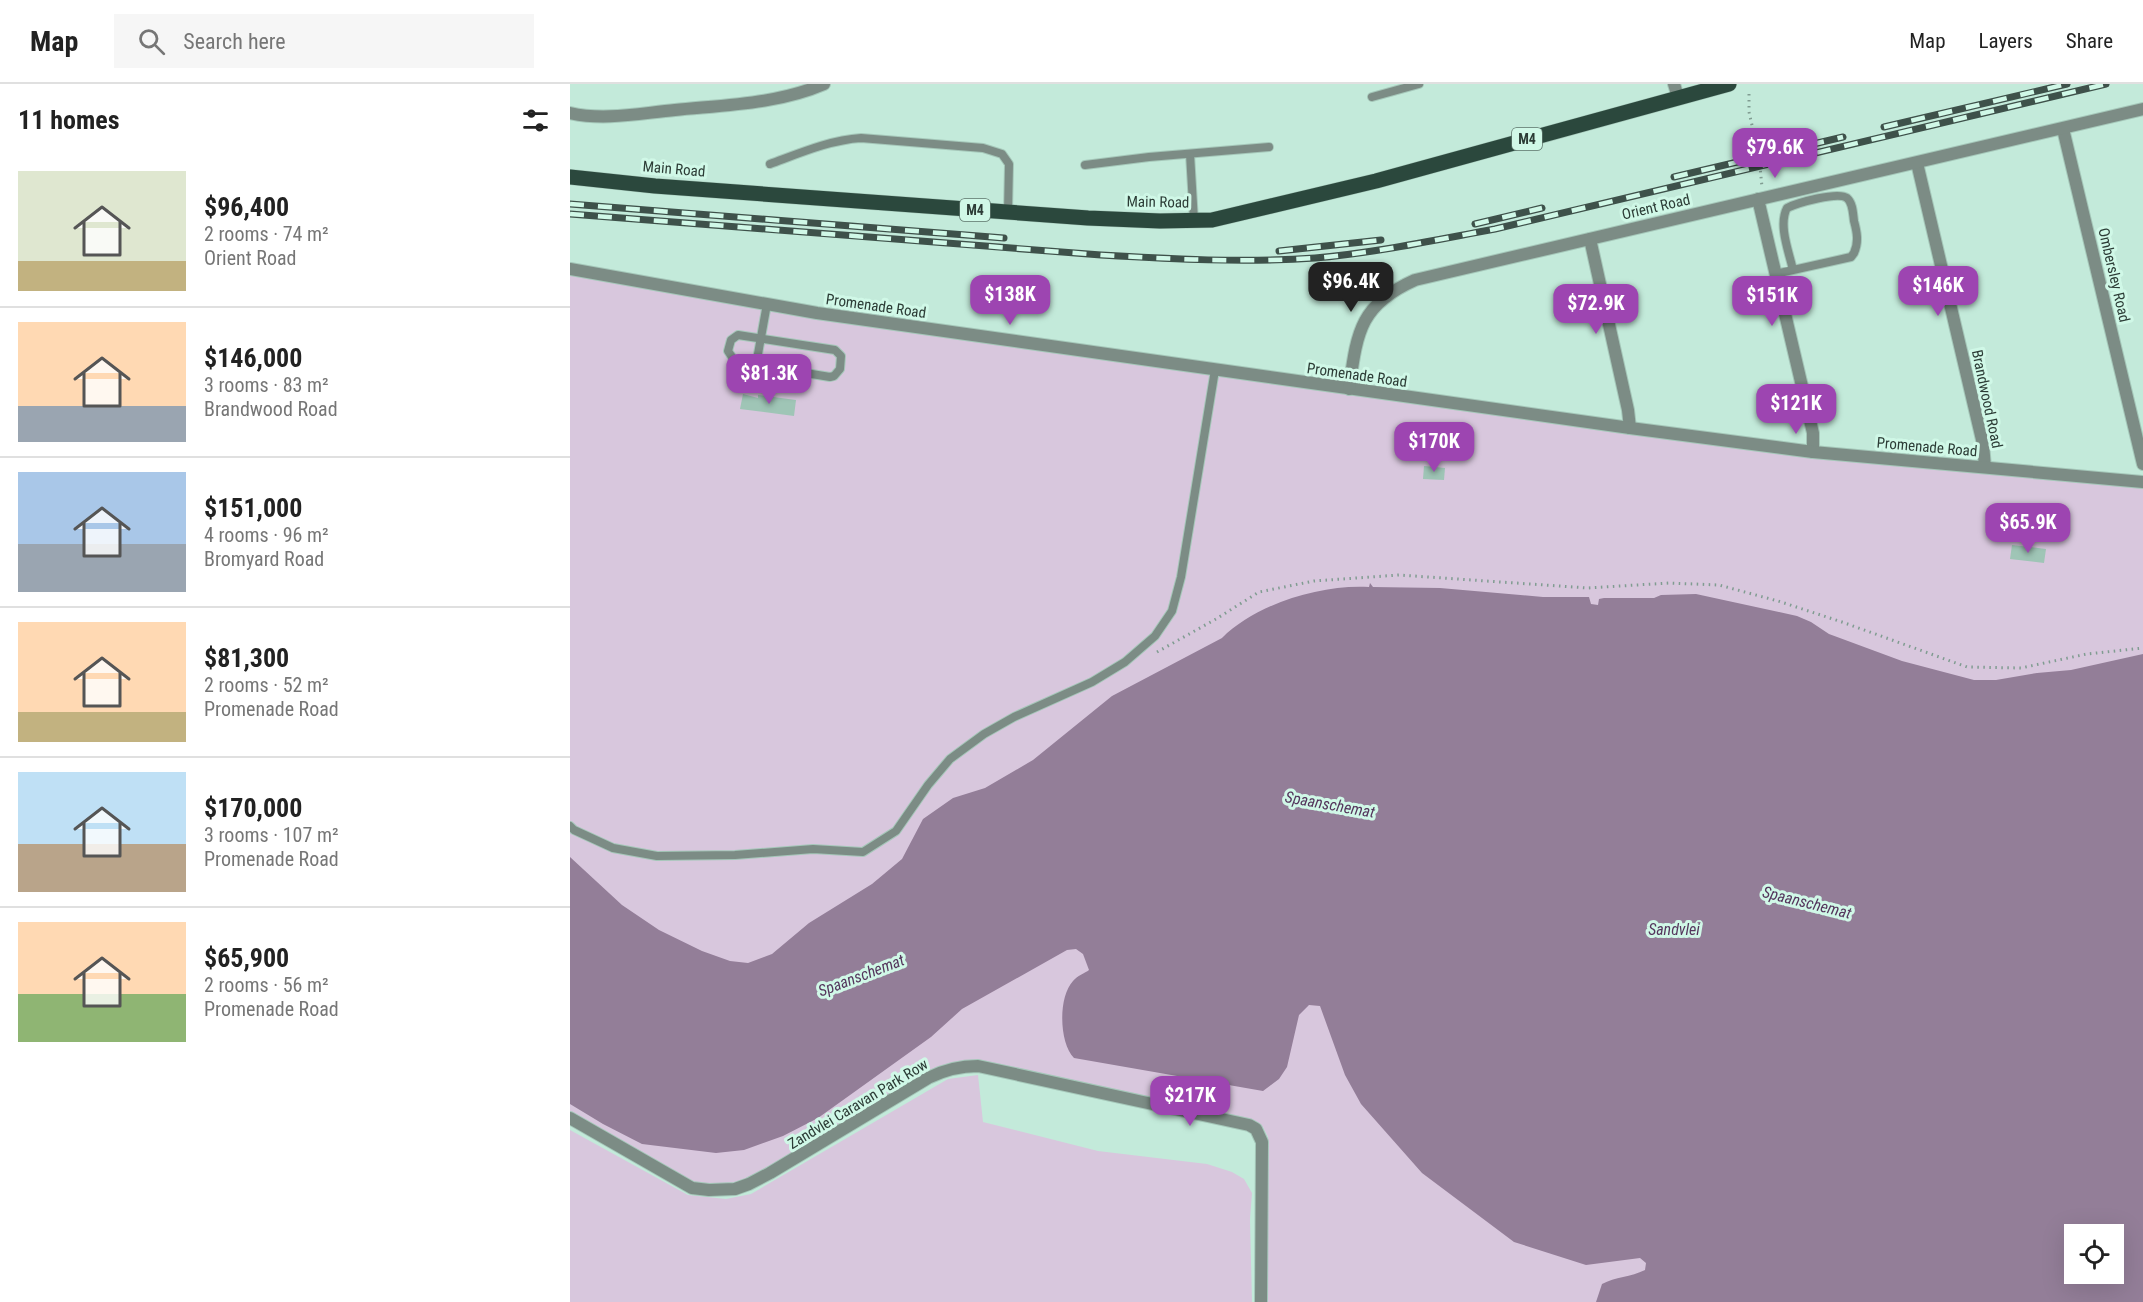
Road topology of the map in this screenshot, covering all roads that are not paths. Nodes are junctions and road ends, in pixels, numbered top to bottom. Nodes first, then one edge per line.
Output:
1 (824, 84) edge
2 (1419, 84) edge
3 (1729, 84) edge
4 (1676, 91) edge
5 (1372, 98) dead end
6 (2143, 109) edge
7 (570, 113) edge
8 (2063, 129) junction
9 (1269, 147) dead end
10 (1190, 154) junction
11 (1917, 163) junction
12 (770, 164) dead end
13 (1085, 165) dead end
14 (570, 177) edge
15 (1761, 198) junction
16 (1008, 212) junction
17 (1194, 221) junction
18 (1590, 239) junction
19 (570, 269) edge
20 (1793, 270) junction
21 (1775, 273) junction
22 (767, 304) junction
23 (761, 338) junction
24 (756, 365) junction
25 (1215, 370) junction
26 (1349, 389) junction
27 (1630, 428) junction
28 (1813, 452) junction
29 (2143, 464) edge
30 (1985, 467) junction
31 (2143, 482) edge
32 (570, 826) edge
33 (570, 1118) edge
34 (1261, 1302) edge

1 - 7 street
2 - 5 lane
3 - 4 main road, Main Road / M4
4 - 17 main road, Main Road / M4
6 - 8 street, Orient Road
8 - 11 street, Orient Road
8 - 29 street, Ombersley Road
9 - 10 lane
10 - 13 lane
10 - 17 lane
11 - 15 street, Orient Road
11 - 30 street, Brandwood Road
12 - 16 lane
14 - 16 main road, Main Road / M4
15 - 18 street, Orient Road
15 - 21 street
16 - 17 main road, Main Road / M4
18 - 26 street, Orient Road
18 - 27 street
19 - 22 street, Promenade Road
20 - 20 lane
20 - 21 lane
21 - 28 street
22 - 23 lane
22 - 25 street, Promenade Road
23 - 24 lane
23 - 24 lane
23 - 24 lane
25 - 26 street, Promenade Road
25 - 32 lane
26 - 27 street, Promenade Road
27 - 28 street, Promenade Road
28 - 30 street, Promenade Road
30 - 31 street, Promenade Road
33 - 34 street, Zandvlei Caravan Park Row

